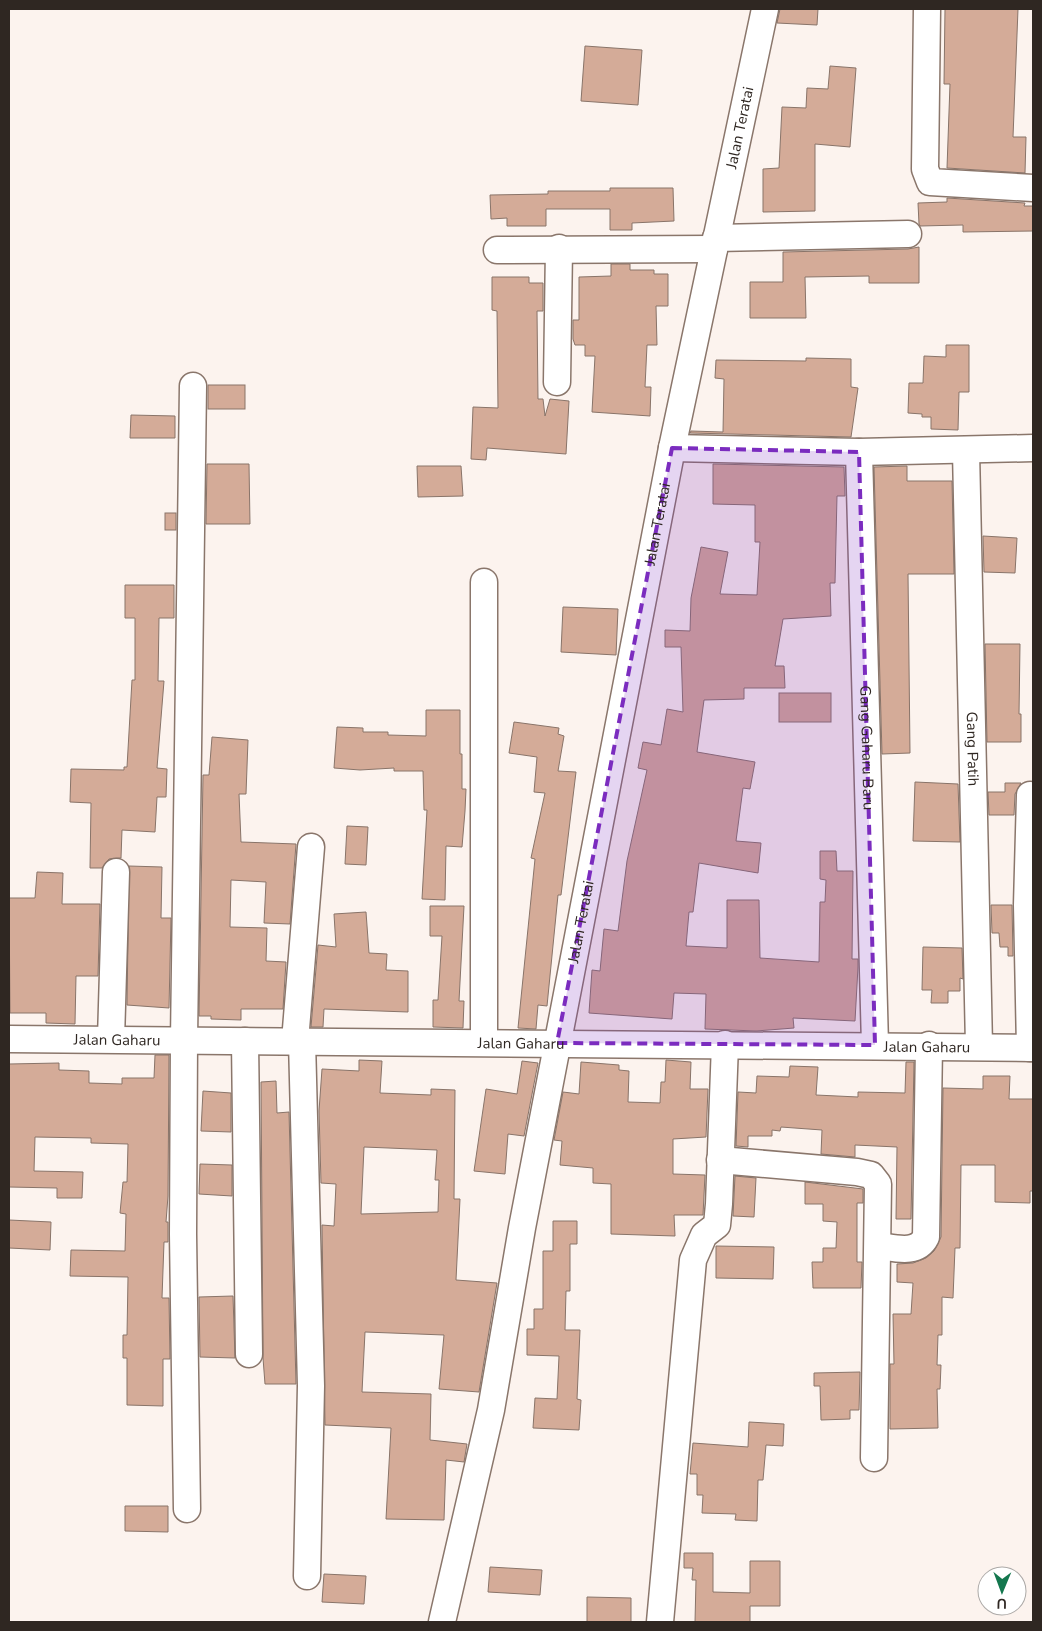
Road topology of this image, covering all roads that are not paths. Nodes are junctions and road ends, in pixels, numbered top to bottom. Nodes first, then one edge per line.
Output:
1 (765, 9) edge
2 (927, 9) edge
3 (1033, 188) edge
4 (908, 234) dead end
5 (715, 244) junction
6 (559, 248) junction
7 (497, 250) dead end
8 (557, 382) dead end
9 (193, 386) dead end
10 (672, 448) junction
11 (1033, 448) edge
12 (966, 450) junction
13 (858, 452) junction
14 (484, 582) dead end
15 (1030, 795) dead end
16 (311, 847) dead end
17 (116, 872) dead end
18 (9, 1038) edge
19 (111, 1040) junction
20 (184, 1040) junction
21 (245, 1040) junction
22 (298, 1041) junction
23 (484, 1042) junction
24 (557, 1043) junction
25 (726, 1044) junction
26 (875, 1045) junction
27 (929, 1046) junction
28 (978, 1046) junction
29 (1032, 1048) edge
30 (720, 1160) junction
31 (879, 1246) junction
32 (249, 1354) dead end
33 (874, 1458) dead end
34 (187, 1509) dead end
35 (307, 1576) dead end
36 (442, 1622) edge
37 (660, 1622) edge

1 - 5 street, Jalan Teratai
2 - 3 street
4 - 5 street
5 - 6 street
5 - 10 street, Jalan Teratai
6 - 7 street
6 - 8 street
9 - 20 street
10 - 13 street
10 - 24 street, Jalan Teratai
11 - 12 street
12 - 13 street
12 - 28 street, Gang Patih
13 - 26 street, Gang Gaharu Baru
14 - 23 street
15 - 29 street
16 - 22 street
17 - 19 street
18 - 19 street, Jalan Gaharu
19 - 20 street, Jalan Gaharu
20 - 21 street, Jalan Gaharu
20 - 34 street
21 - 22 street, Jalan Gaharu
21 - 32 street
22 - 23 street, Jalan Gaharu
22 - 35 street
23 - 24 street, Jalan Gaharu
24 - 25 street, Jalan Gaharu
24 - 36 street, Jalan Teratai
25 - 26 street, Jalan Gaharu
25 - 30 street
26 - 27 street, Jalan Gaharu
27 - 28 street, Jalan Gaharu
27 - 31 street
28 - 29 street, Jalan Gaharu
30 - 31 street
30 - 37 street
31 - 33 street

